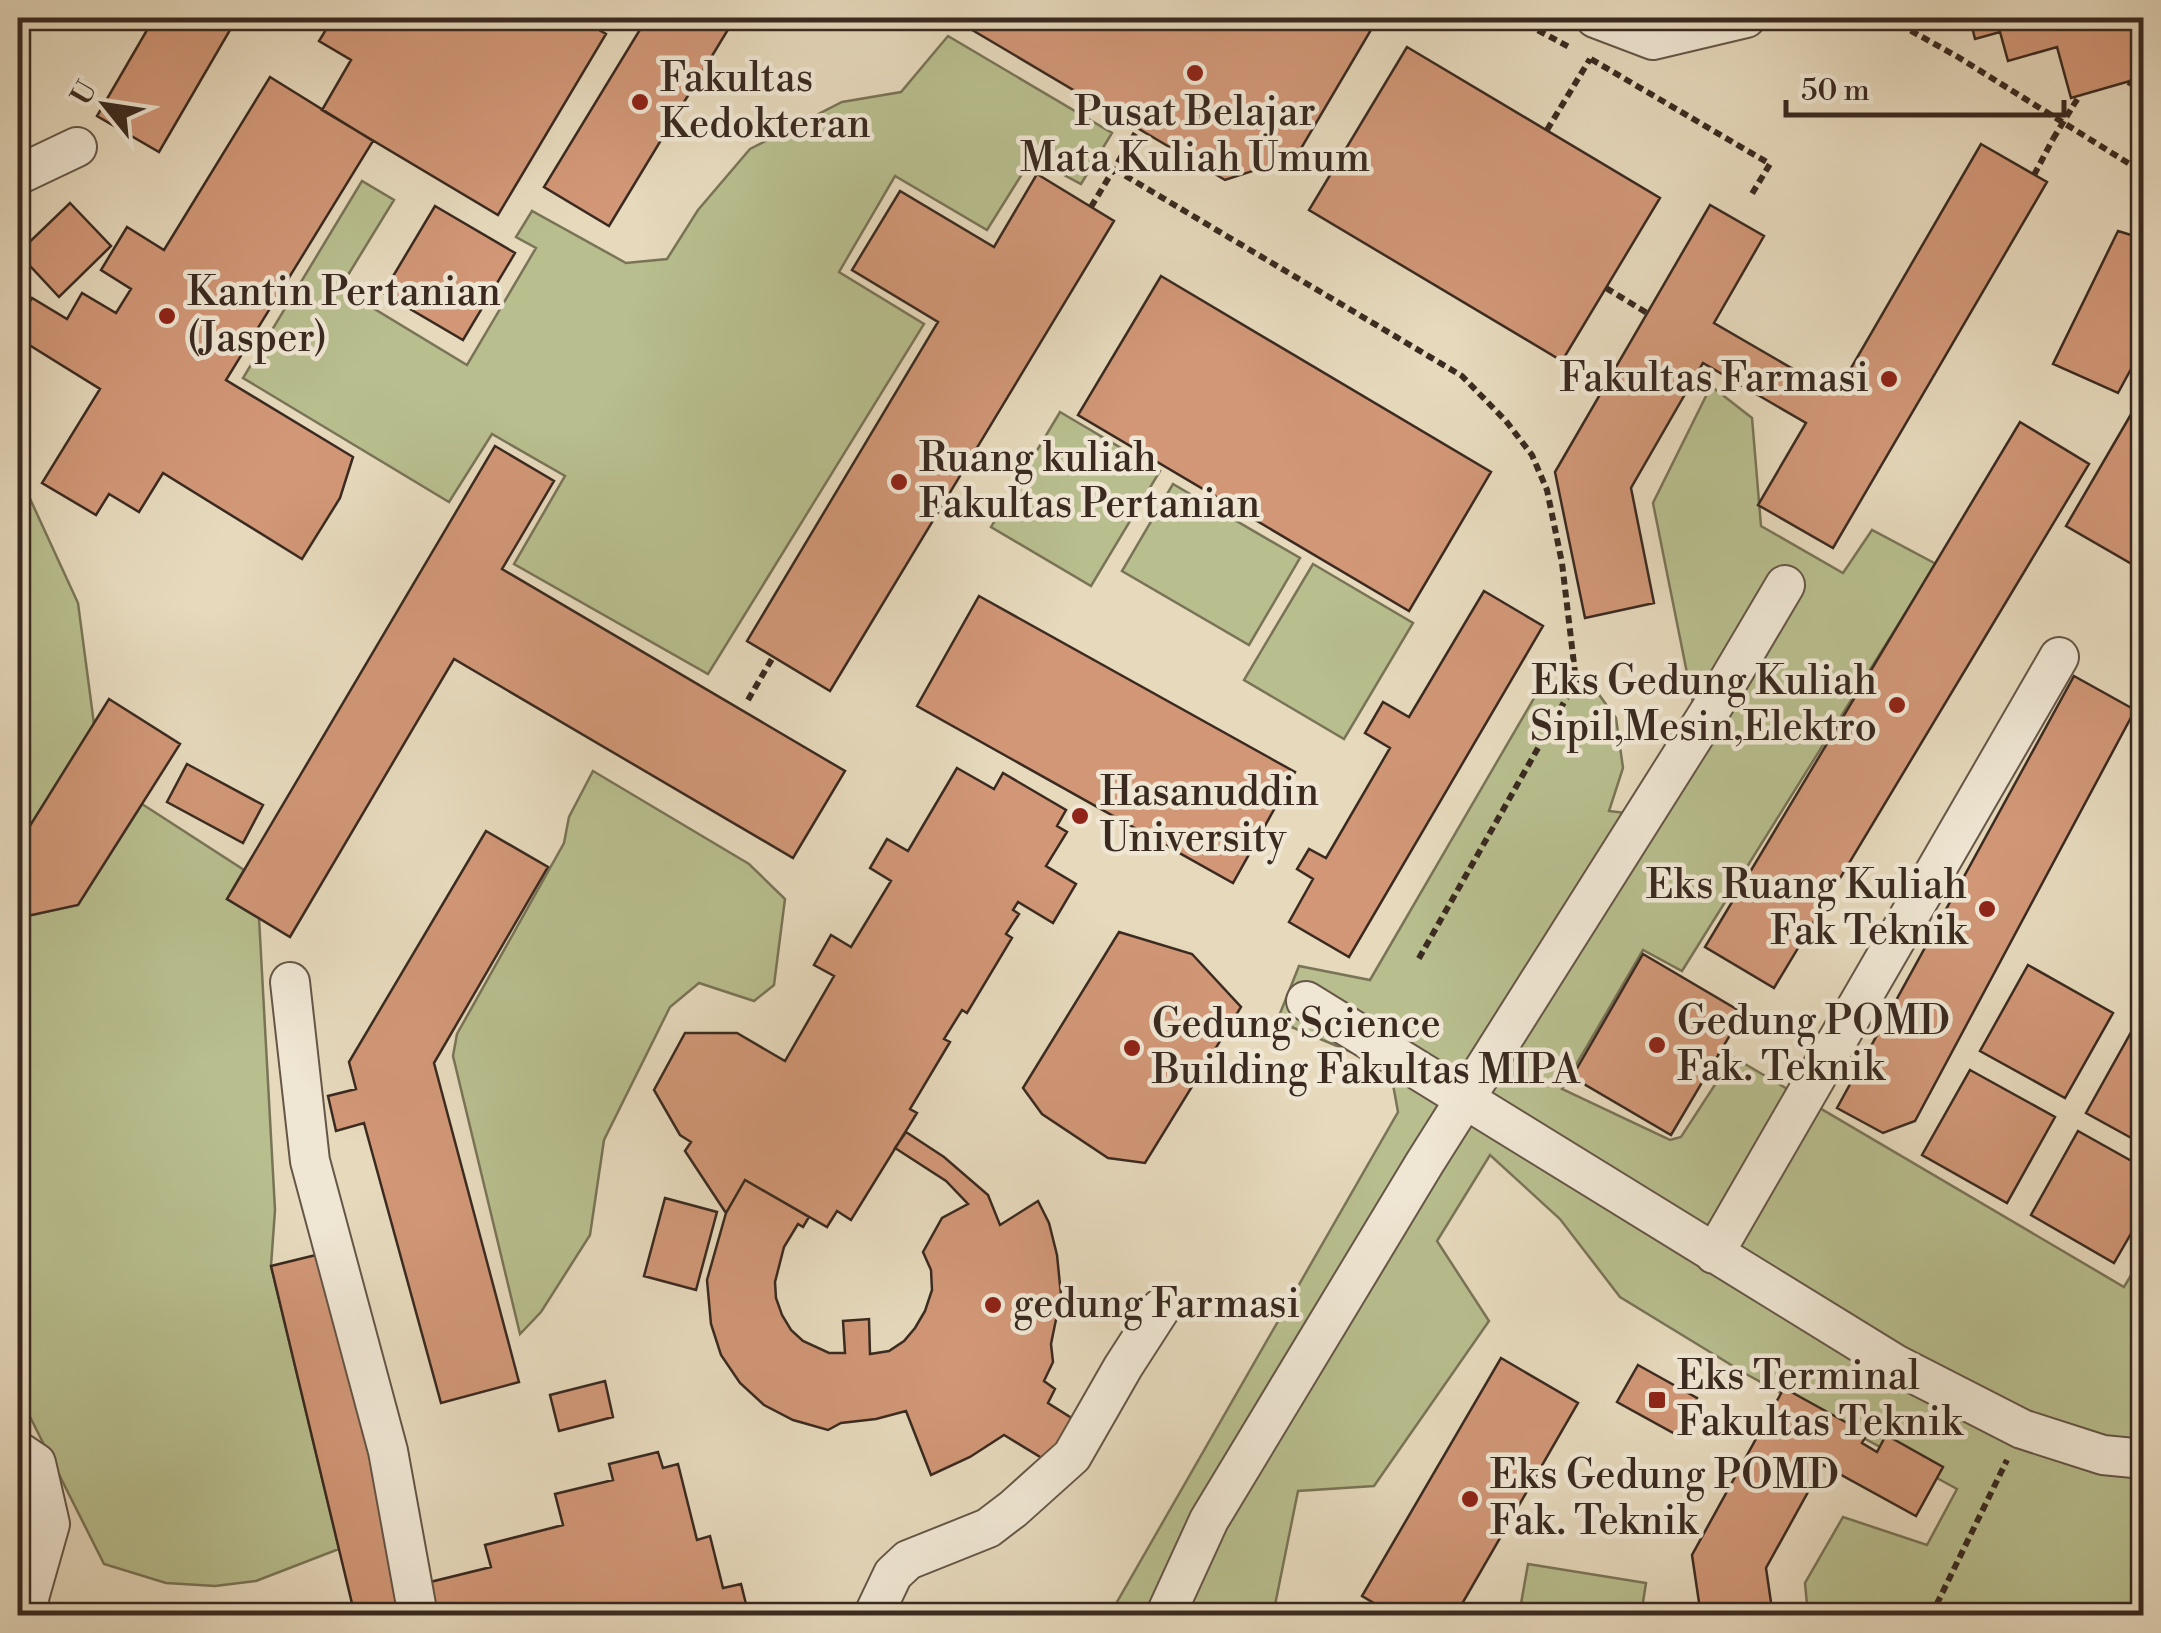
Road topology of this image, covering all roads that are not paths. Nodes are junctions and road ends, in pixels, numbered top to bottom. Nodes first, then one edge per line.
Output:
1 (1595, 18) edge
2 (1746, 18) edge
3 (77, 147) dead end
4 (18, 175) edge
5 (1785, 585) dead end
6 (2059, 657) dead end
7 (290, 982) dead end
8 (1306, 1001) dead end
9 (1466, 1099) junction
10 (1714, 1254) junction
11 (1161, 1308) dead end
12 (18, 1451) edge
13 (2144, 1459) edge
14 (30, 1616) edge
15 (418, 1616) edge
16 (872, 1616) edge
17 (1164, 1616) edge

1 - 2 lane
3 - 4 lane
5 - 9 lane
6 - 10 lane
7 - 15 lane
8 - 9 lane
9 - 10 lane
9 - 17 lane
10 - 13 lane
11 - 16 lane
12 - 14 lane

